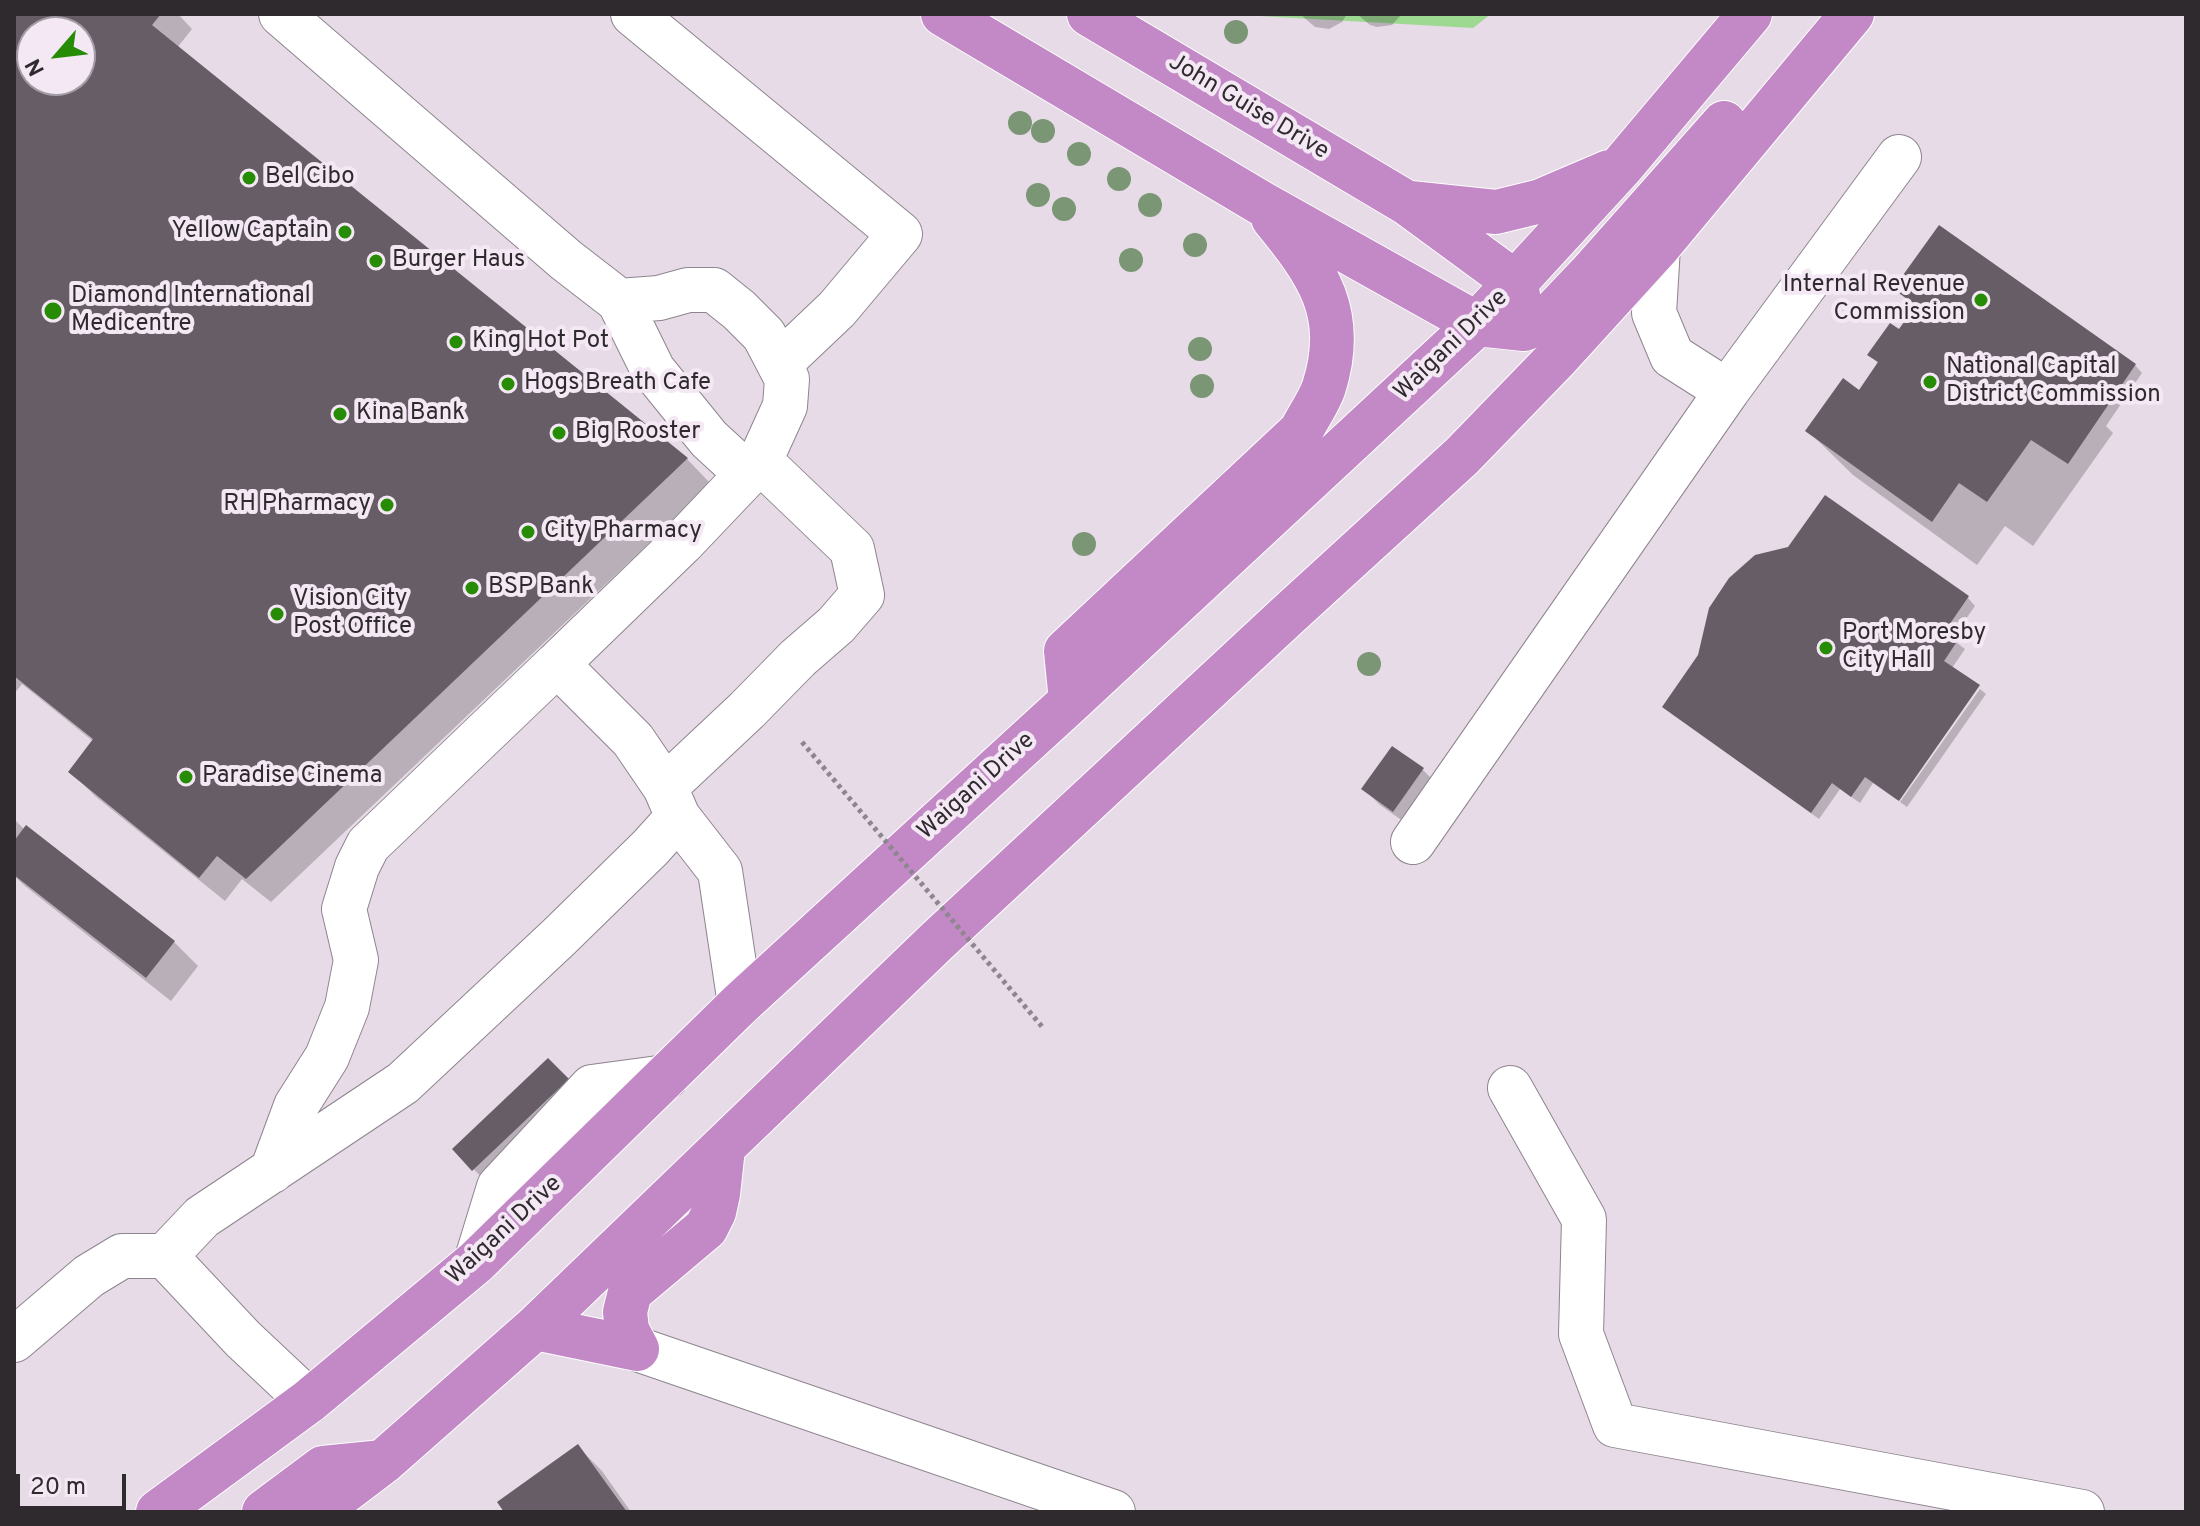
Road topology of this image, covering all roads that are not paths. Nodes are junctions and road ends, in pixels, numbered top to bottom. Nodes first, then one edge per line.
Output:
1 (281, 14) edge
2 (633, 14) edge
3 (943, 14) edge
4 (1089, 14) edge
5 (1750, 14) edge
6 (1852, 14) edge
7 (1899, 157) dead end
8 (1622, 166) junction
9 (1261, 203) junction
10 (1407, 203) junction
11 (1658, 247) junction
12 (1516, 283) junction
13 (619, 301) junction
14 (1477, 324) junction
15 (1524, 329) junction
16 (779, 364) junction
17 (1727, 391) junction
18 (1462, 456) junction
19 (753, 468) junction
20 (557, 664) junction
21 (1071, 701) junction
22 (671, 802) junction
23 (1413, 842) dead end
24 (740, 1004) junction
25 (1510, 1088) dead end
26 (723, 1148) junction
27 (272, 1171) junction
28 (165, 1256) junction
29 (535, 1328) junction
30 (14, 1340) edge
31 (637, 1349) junction
32 (309, 1401) junction
33 (383, 1462) junction
34 (158, 1512) edge
35 (264, 1512) edge
36 (317, 1512) edge
37 (1113, 1512) edge
38 (2082, 1512) edge

1 - 13 lane
2 - 16 lane
3 - 9 highway
4 - 10 highway, John Guise Drive
5 - 8 highway, Waigani Drive
6 - 11 highway
6 - 15 highway
7 - 17 lane
8 - 10 highway
8 - 12 highway, Waigani Drive
9 - 14 highway
9 - 21 highway
10 - 12 highway, John Guise Drive
11 - 17 lane
11 - 18 highway
12 - 14 highway, Waigani Drive
12 - 15 highway
13 - 16 lane
13 - 19 lane
14 - 15 highway
14 - 21 highway, Waigani Drive
15 - 18 highway
16 - 19 lane
17 - 23 lane
18 - 26 highway
19 - 20 lane
19 - 22 lane
20 - 22 lane
20 - 27 lane
21 - 24 highway, Waigani Drive
22 - 24 lane
22 - 27 lane
24 - 32 highway, Waigani Drive
25 - 38 lane
26 - 29 highway
26 - 31 highway
27 - 28 lane
28 - 30 lane
28 - 32 lane
29 - 31 highway
29 - 33 highway
31 - 37 lane
32 - 34 highway, Waigani Drive
33 - 35 highway
33 - 36 highway

